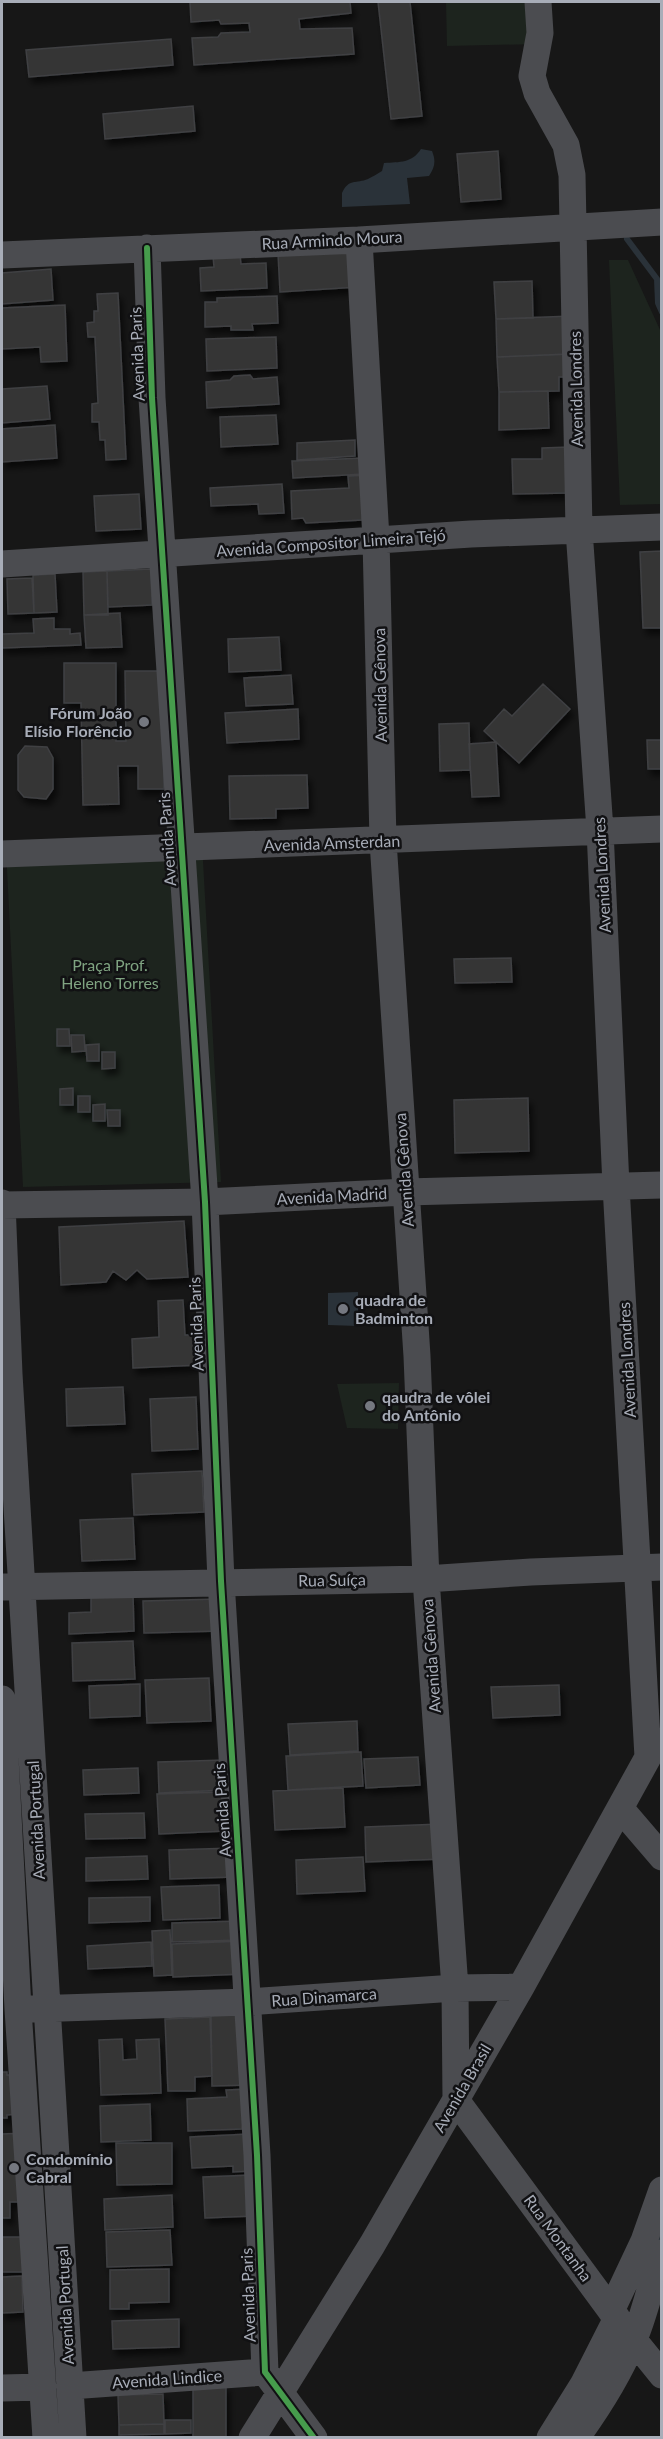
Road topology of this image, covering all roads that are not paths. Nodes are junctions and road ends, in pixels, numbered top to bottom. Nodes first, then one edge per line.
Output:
1 (538, 2) edge
2 (662, 222) edge
3 (572, 227) junction
4 (359, 240) junction
5 (147, 248) junction
6 (2, 255) edge
7 (662, 526) edge
8 (579, 530) junction
9 (376, 540) junction
10 (162, 554) junction
11 (2, 564) edge
12 (662, 829) edge
13 (600, 830) junction
14 (383, 841) junction
15 (181, 848) junction
16 (2, 854) edge
17 (662, 1185) edge
18 (616, 1186) junction
19 (406, 1192) junction
20 (204, 1202) junction
21 (2, 1204) edge
22 (650, 1567) edge
23 (426, 1579) junction
24 (221, 1581) junction
25 (12, 1587) edge
26 (2, 1699) edge
27 (662, 1732) edge
28 (648, 1757) junction
29 (620, 1808) junction
30 (662, 1857) edge
31 (521, 1987) junction
32 (455, 1988) junction
33 (247, 2001) junction
34 (10, 2009) edge
35 (47, 2009) junction
36 (456, 2100) junction
37 (662, 2190) edge
38 (662, 2253) edge
39 (623, 2326) junction
40 (265, 2372) junction
41 (662, 2375) edge
42 (70, 2386) junction
43 (2, 2388) edge
44 (43, 2388) junction
45 (281, 2394) junction
46 (46, 2438) edge
47 (73, 2438) edge
48 (252, 2438) edge
49 (314, 2438) edge
50 (550, 2438) edge
51 (576, 2438) edge

1 - 3 street, Avenida Londres
2 - 3 street, Rua Armindo Moura
3 - 4 street, Rua Armindo Moura
3 - 8 street, Avenida Londres
4 - 5 street, Rua Armindo Moura
4 - 9 street, Avenida Gênova
5 - 6 street, Rua Armindo Moura
5 - 10 street, Avenida Paris
7 - 8 street, Avenida Compositor Limeira Tejó
8 - 9 street, Avenida Compositor Limeira Tejó
8 - 13 street, Avenida Londres
9 - 10 street, Avenida Compositor Limeira Tejó
9 - 14 street, Avenida Gênova
10 - 11 street, Avenida Compositor Limeira Tejó
10 - 15 street, Avenida Paris
12 - 13 street, Avenida Amsterdan
13 - 14 street, Avenida Amsterdan
13 - 18 street, Avenida Londres
14 - 15 street, Avenida Amsterdan
14 - 19 street, Avenida Gênova
15 - 16 street, Avenida Amsterdan
15 - 20 street, Avenida Paris
17 - 18 street, Avenida Madrid
18 - 19 street, Avenida Madrid
18 - 22 street, Avenida Londres
19 - 20 street, Avenida Madrid
19 - 23 street, Avenida Gênova
20 - 21 street, Avenida Madrid
20 - 24 street, Avenida Paris
21 - 25 street, Avenida Portugal
22 - 23 street, Rua Suíça
22 - 28 street, Avenida Londres
23 - 24 street, Rua Suíça
23 - 32 street, Avenida Gênova
24 - 25 street, Rua Suíça
24 - 33 street, Avenida Paris
25 - 35 street, Avenida Portugal
26 - 34 street, Avenida Portugal
27 - 28 street, Avenida Brasil
28 - 29 street, Avenida Brasil
29 - 30 street
29 - 31 street, Avenida Brasil
31 - 32 street, Rua Dinamarca
31 - 36 street, Avenida Brasil
32 - 33 street, Rua Dinamarca
32 - 36 street, Avenida Gênova
33 - 35 street, Rua Dinamarca
33 - 40 street, Avenida Paris
34 - 35 street, Rua Dinamarca
34 - 44 street, Avenida Portugal
35 - 42 street, Avenida Portugal
36 - 39 street, Rua Montanha
36 - 45 street, Avenida Brasil
37 - 39 street
38 - 39 street
39 - 41 street, Rua Montanha
39 - 50 street
39 - 51 street
40 - 42 street, Avenida Lindice
40 - 45 street
42 - 47 street, Avenida Portugal
43 - 44 street
44 - 46 street, Avenida Portugal
45 - 48 street, Avenida Brasil
45 - 49 street

